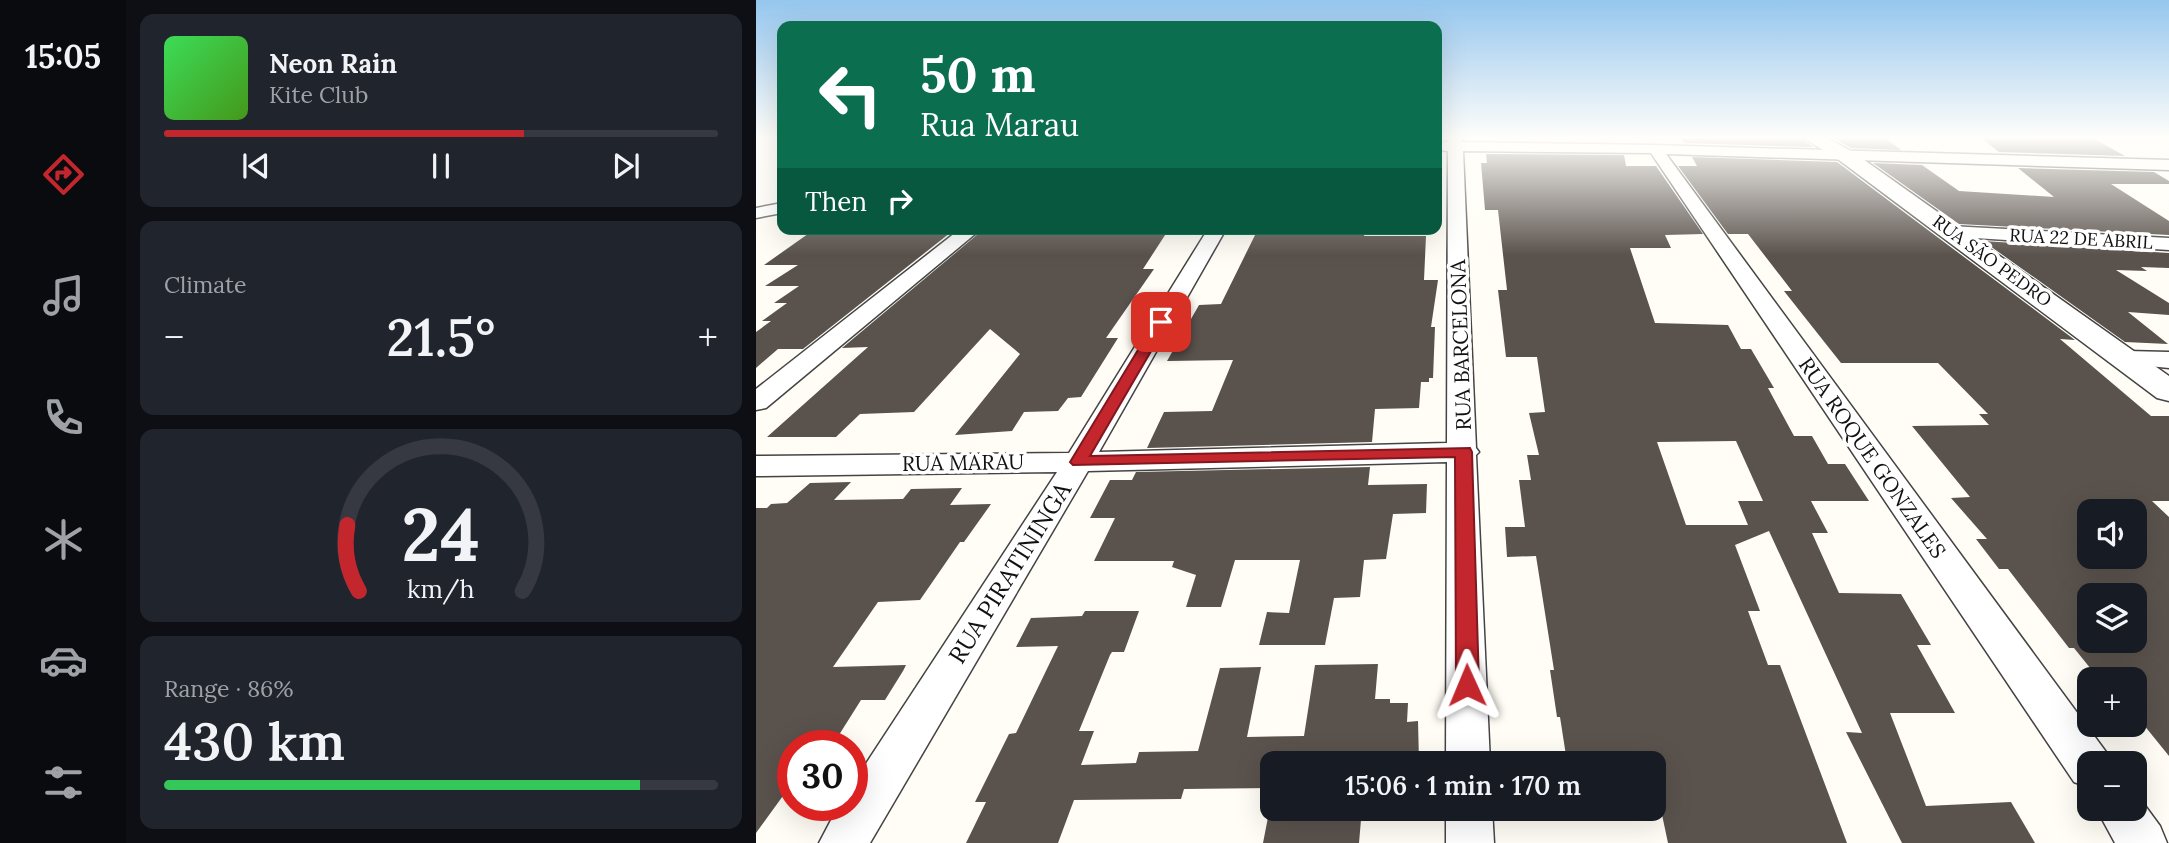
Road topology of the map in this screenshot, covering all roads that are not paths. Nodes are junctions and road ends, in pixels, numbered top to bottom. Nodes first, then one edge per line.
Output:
1 (1451, 176) edge
2 (1674, 176) edge
3 (1873, 176) edge
4 (777, 209) edge
5 (756, 213) edge
6 (1950, 233) junction
7 (965, 235) edge
8 (1213, 235) edge
9 (2169, 244) edge
10 (2127, 358) junction
11 (2169, 360) edge
12 (2169, 391) edge
13 (756, 402) edge
14 (1464, 452) junction
15 (1079, 462) junction
16 (756, 466) edge
17 (1468, 751) edge
18 (2079, 751) edge
19 (1469, 821) edge
20 (2128, 821) edge
21 (843, 843) edge
22 (1469, 843) edge
23 (2143, 843) edge

1 - 14 street, RUA BARCELONA
2 - 18 street, RUA ROQUE GONZALES
3 - 6 street, RUA SÃO PEDRO
4 - 5 street
6 - 9 street, RUA 22 DE ABRIL
6 - 10 street, RUA SÃO PEDRO
7 - 13 street
8 - 15 street, RUA PIRATININGA
10 - 11 street
10 - 12 street, RUA SÃO PEDRO
14 - 15 street, RUA MARAU
14 - 17 street, RUA BARCELONA
15 - 16 street, RUA MARAU
15 - 21 street, RUA PIRATININGA
19 - 22 street
20 - 23 street

